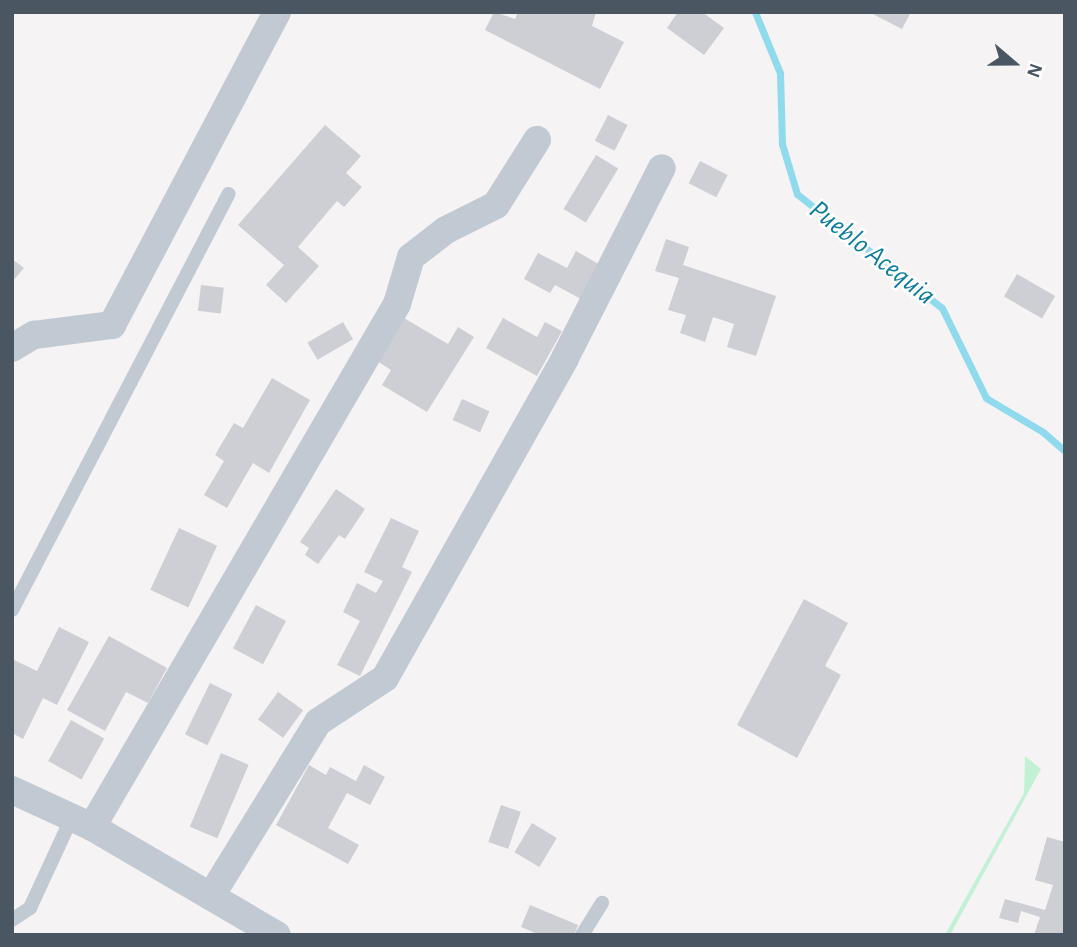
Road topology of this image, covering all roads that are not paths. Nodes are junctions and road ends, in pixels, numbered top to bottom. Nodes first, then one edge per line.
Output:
1 (277, 12) edge
2 (537, 140) dead end
3 (662, 168) dead end
4 (229, 194) dead end
5 (12, 348) edge
6 (12, 610) edge
7 (12, 789) edge
8 (82, 822) junction
9 (211, 896) junction
10 (602, 903) dead end
11 (12, 920) edge
12 (277, 935) edge
13 (582, 935) edge

1 - 5 street
2 - 8 street
3 - 9 street
4 - 6 lane
7 - 8 street
8 - 9 street
8 - 11 lane
9 - 12 street
10 - 13 lane

